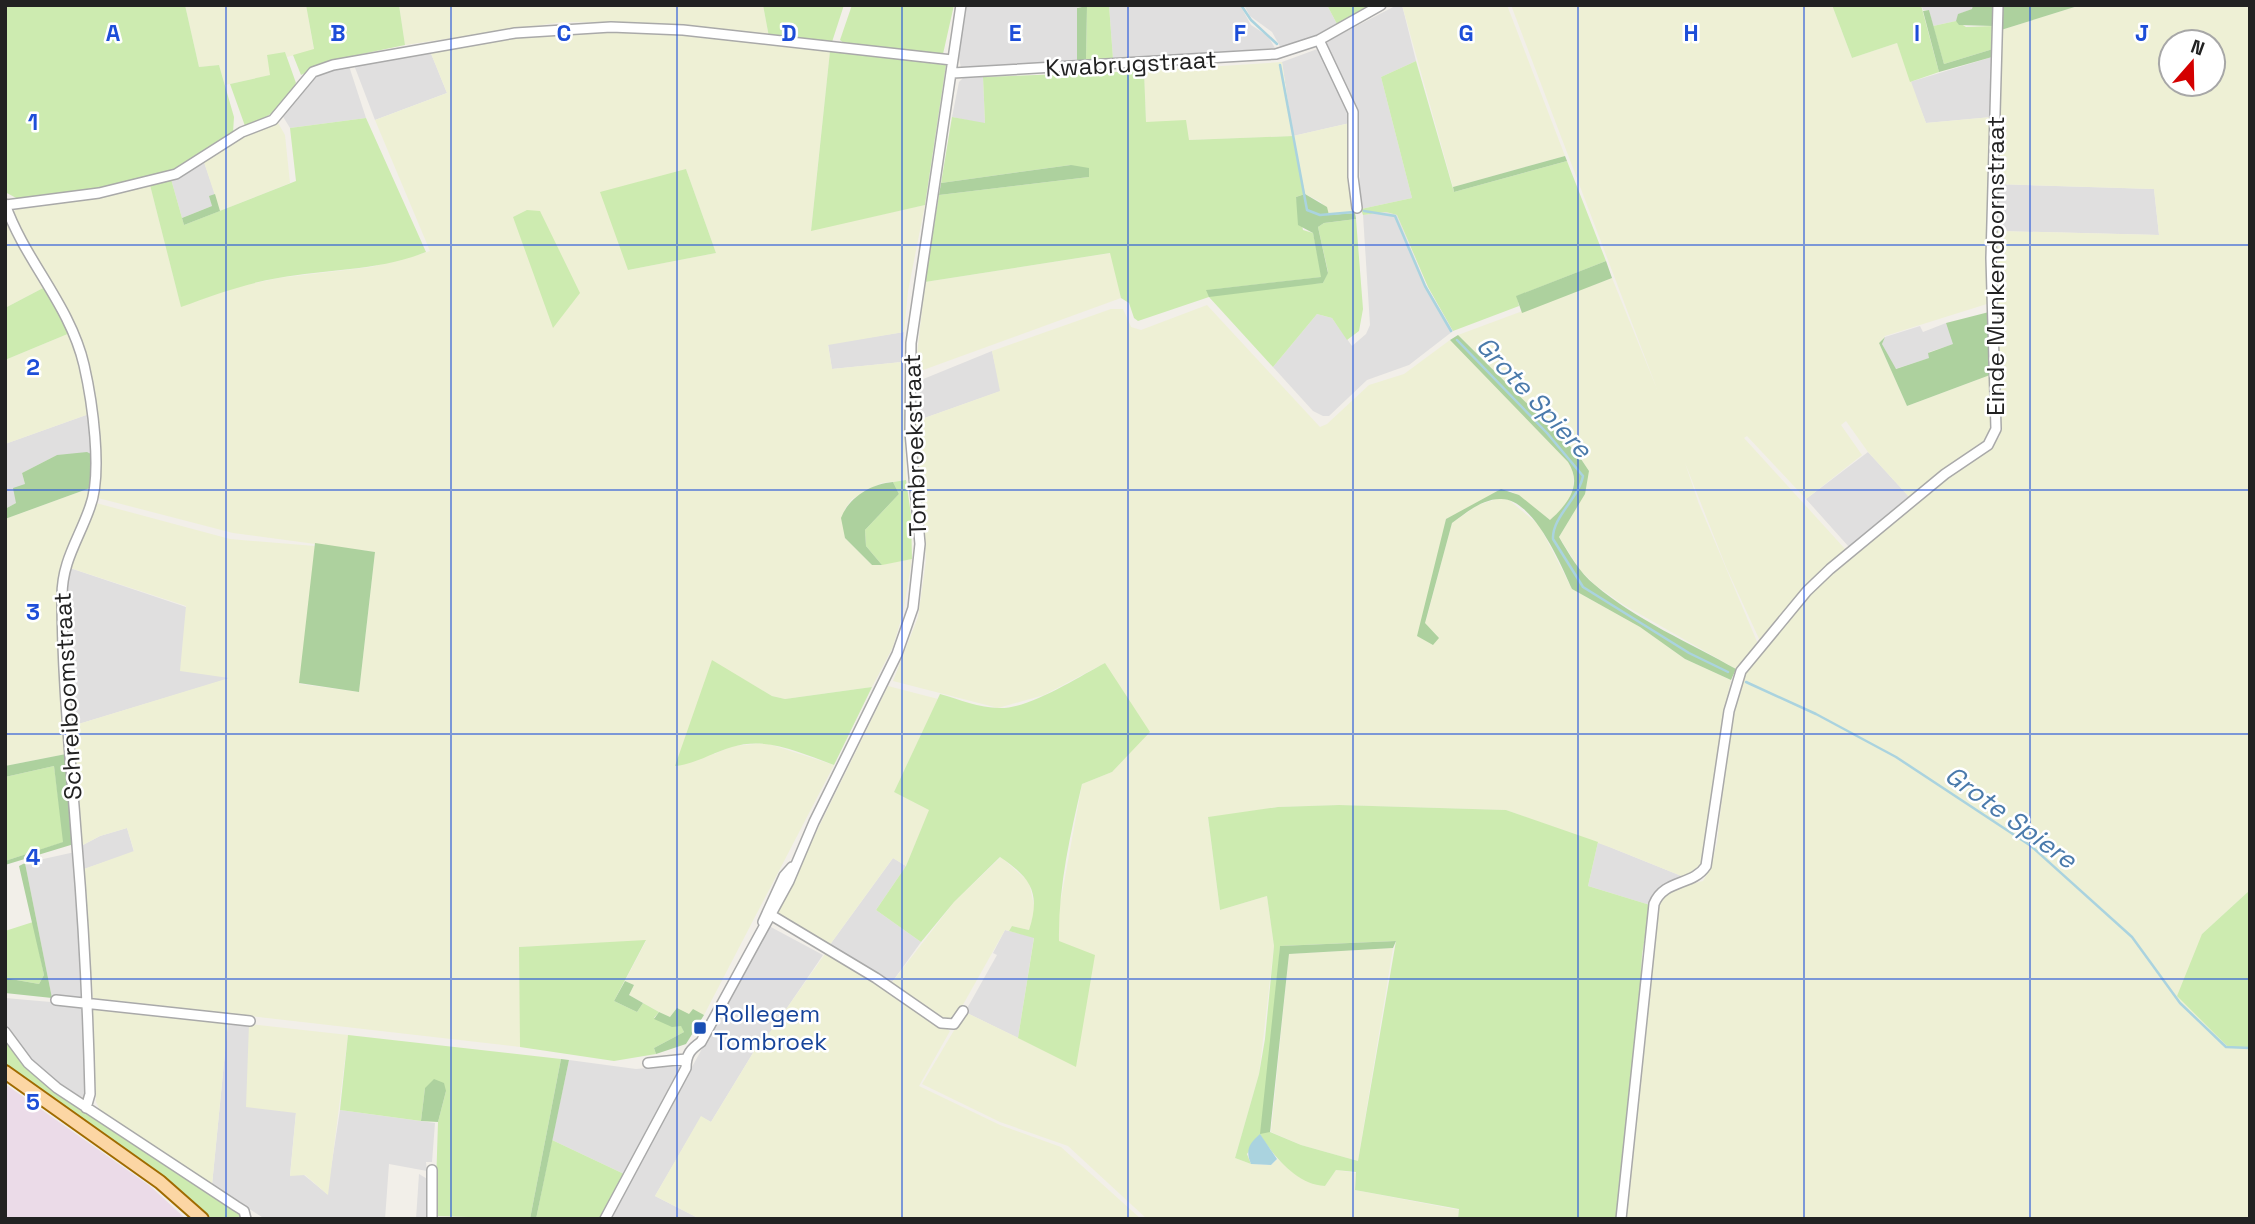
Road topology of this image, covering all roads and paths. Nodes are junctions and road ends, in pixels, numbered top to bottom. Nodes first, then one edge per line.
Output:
1 (961, 5) edge
2 (1381, 5) edge
3 (1998, 5) edge
4 (1319, 40) junction
5 (952, 60) junction
6 (953, 73) junction
7 (6, 205) edge
8 (1357, 208) dead end
9 (796, 863) junction
10 (771, 915) junction
11 (762, 926) junction
12 (56, 1000) dead end
13 (88, 1003) junction
14 (962, 1011) dead end
15 (250, 1021) dead end
16 (5, 1032) edge
17 (686, 1059) junction
18 (648, 1063) dead end
19 (5, 1072) edge
20 (86, 1108) junction
21 (432, 1170) dead end
22 (185, 1206) junction
23 (246, 1216) edge
24 (191, 1219) edge
25 (202, 1219) edge
26 (432, 1219) edge
27 (605, 1219) edge
28 (1621, 1219) edge

1 - 5 street, Tombroekstraat
2 - 4 street, Kwabrugstraat
3 - 28 street, Einde Munkendoornstraat
4 - 6 street, Kwabrugstraat
4 - 8 street
5 - 6 street, Tombroekstraat
5 - 7 street
6 - 9 street, Tombroekstraat
7 - 13 street, Schreiboomstraat
9 - 10 street, Tombroekstraat
9 - 11 street, Tombroekstraat
10 - 11 street, Tombroekstraat
10 - 14 street
11 - 17 street, Tombroekstraat
12 - 13 street
13 - 15 street
13 - 20 street, Schreiboomstraat
16 - 20 street
17 - 18 street
17 - 27 street, Tombroekstraat
19 - 22 main road
20 - 23 street
21 - 26 street
22 - 24 main road
22 - 25 main road

